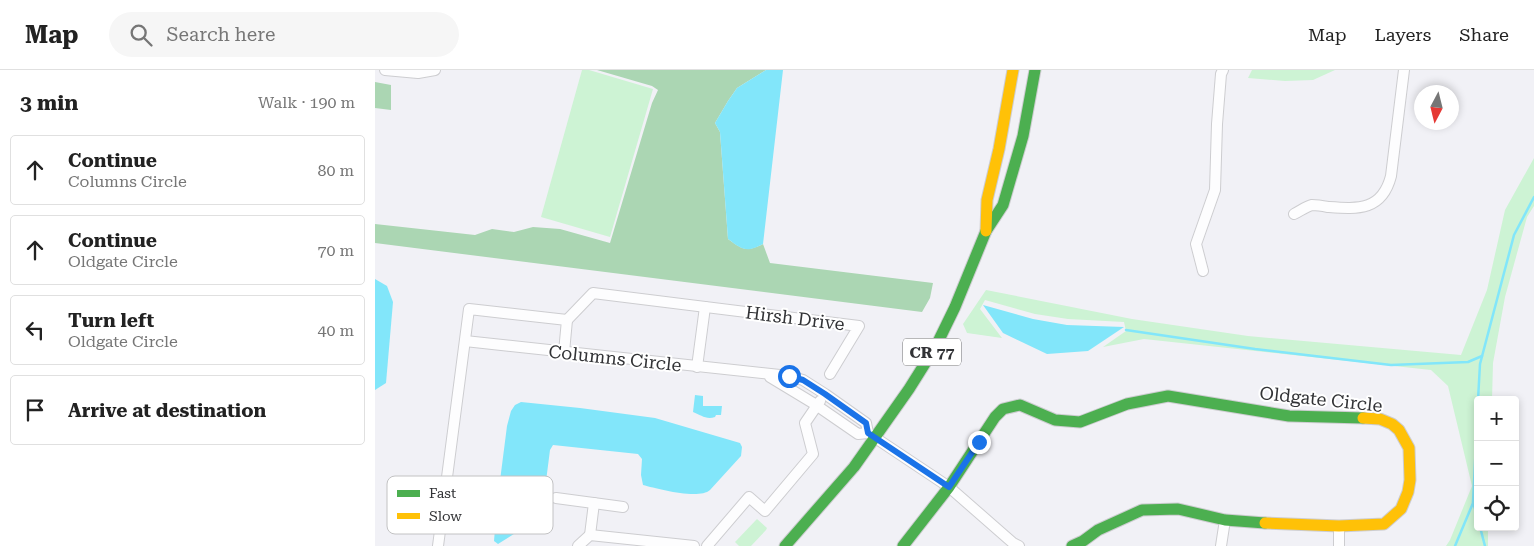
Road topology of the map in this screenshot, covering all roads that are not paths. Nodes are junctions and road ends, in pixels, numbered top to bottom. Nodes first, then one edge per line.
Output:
1 (385, 70) edge
2 (435, 70) edge
3 (1013, 70) edge
4 (1035, 70) edge
5 (1223, 70) edge
6 (1404, 70) edge
7 (1294, 214) dead end
8 (986, 230) junction
9 (1203, 271) dead end
10 (705, 307) junction
11 (567, 320) junction
12 (465, 341) junction
13 (564, 352) junction
14 (697, 367) junction
15 (765, 374) junction
16 (830, 374) dead end
17 (825, 394) junction
18 (817, 406) junction
19 (872, 435) junction
20 (448, 476) edge
21 (949, 487) junction
22 (556, 498) dead end
23 (594, 503) junction
24 (623, 507) dead end
25 (1225, 520) junction
26 (1339, 526) junction
27 (590, 535) junction
28 (578, 546) edge
29 (694, 546) edge
30 (707, 546) edge
31 (785, 546) edge
32 (903, 546) edge
33 (1019, 546) edge
34 (1072, 546) edge
35 (1221, 546) edge
36 (1339, 546) edge

1 - 2 street
3 - 8 street, CR 77
4 - 8 street, CR 77
5 - 9 street
6 - 7 street
8 - 19 street, CR 77
10 - 11 street, Hirsh Drive
10 - 14 street
10 - 16 street, Hirsh Drive
11 - 12 street
11 - 13 street
12 - 13 street, Columns Circle
12 - 20 street
13 - 14 street, Columns Circle
14 - 15 street, Columns Circle
15 - 17 street, Columns Circle
15 - 18 street, Columns Circle
17 - 18 street
17 - 19 street, Columns Circle
18 - 19 street, Columns Circle
18 - 30 street
19 - 21 street
19 - 31 street, CR 77
21 - 26 street, Oldgate Circle
21 - 32 street, Oldgate Circle
21 - 33 street
22 - 23 street
23 - 24 street
23 - 27 street
25 - 26 street, Oldgate Circle
25 - 34 street, Oldgate Circle
25 - 35 street
26 - 36 street
27 - 28 street
27 - 29 street

